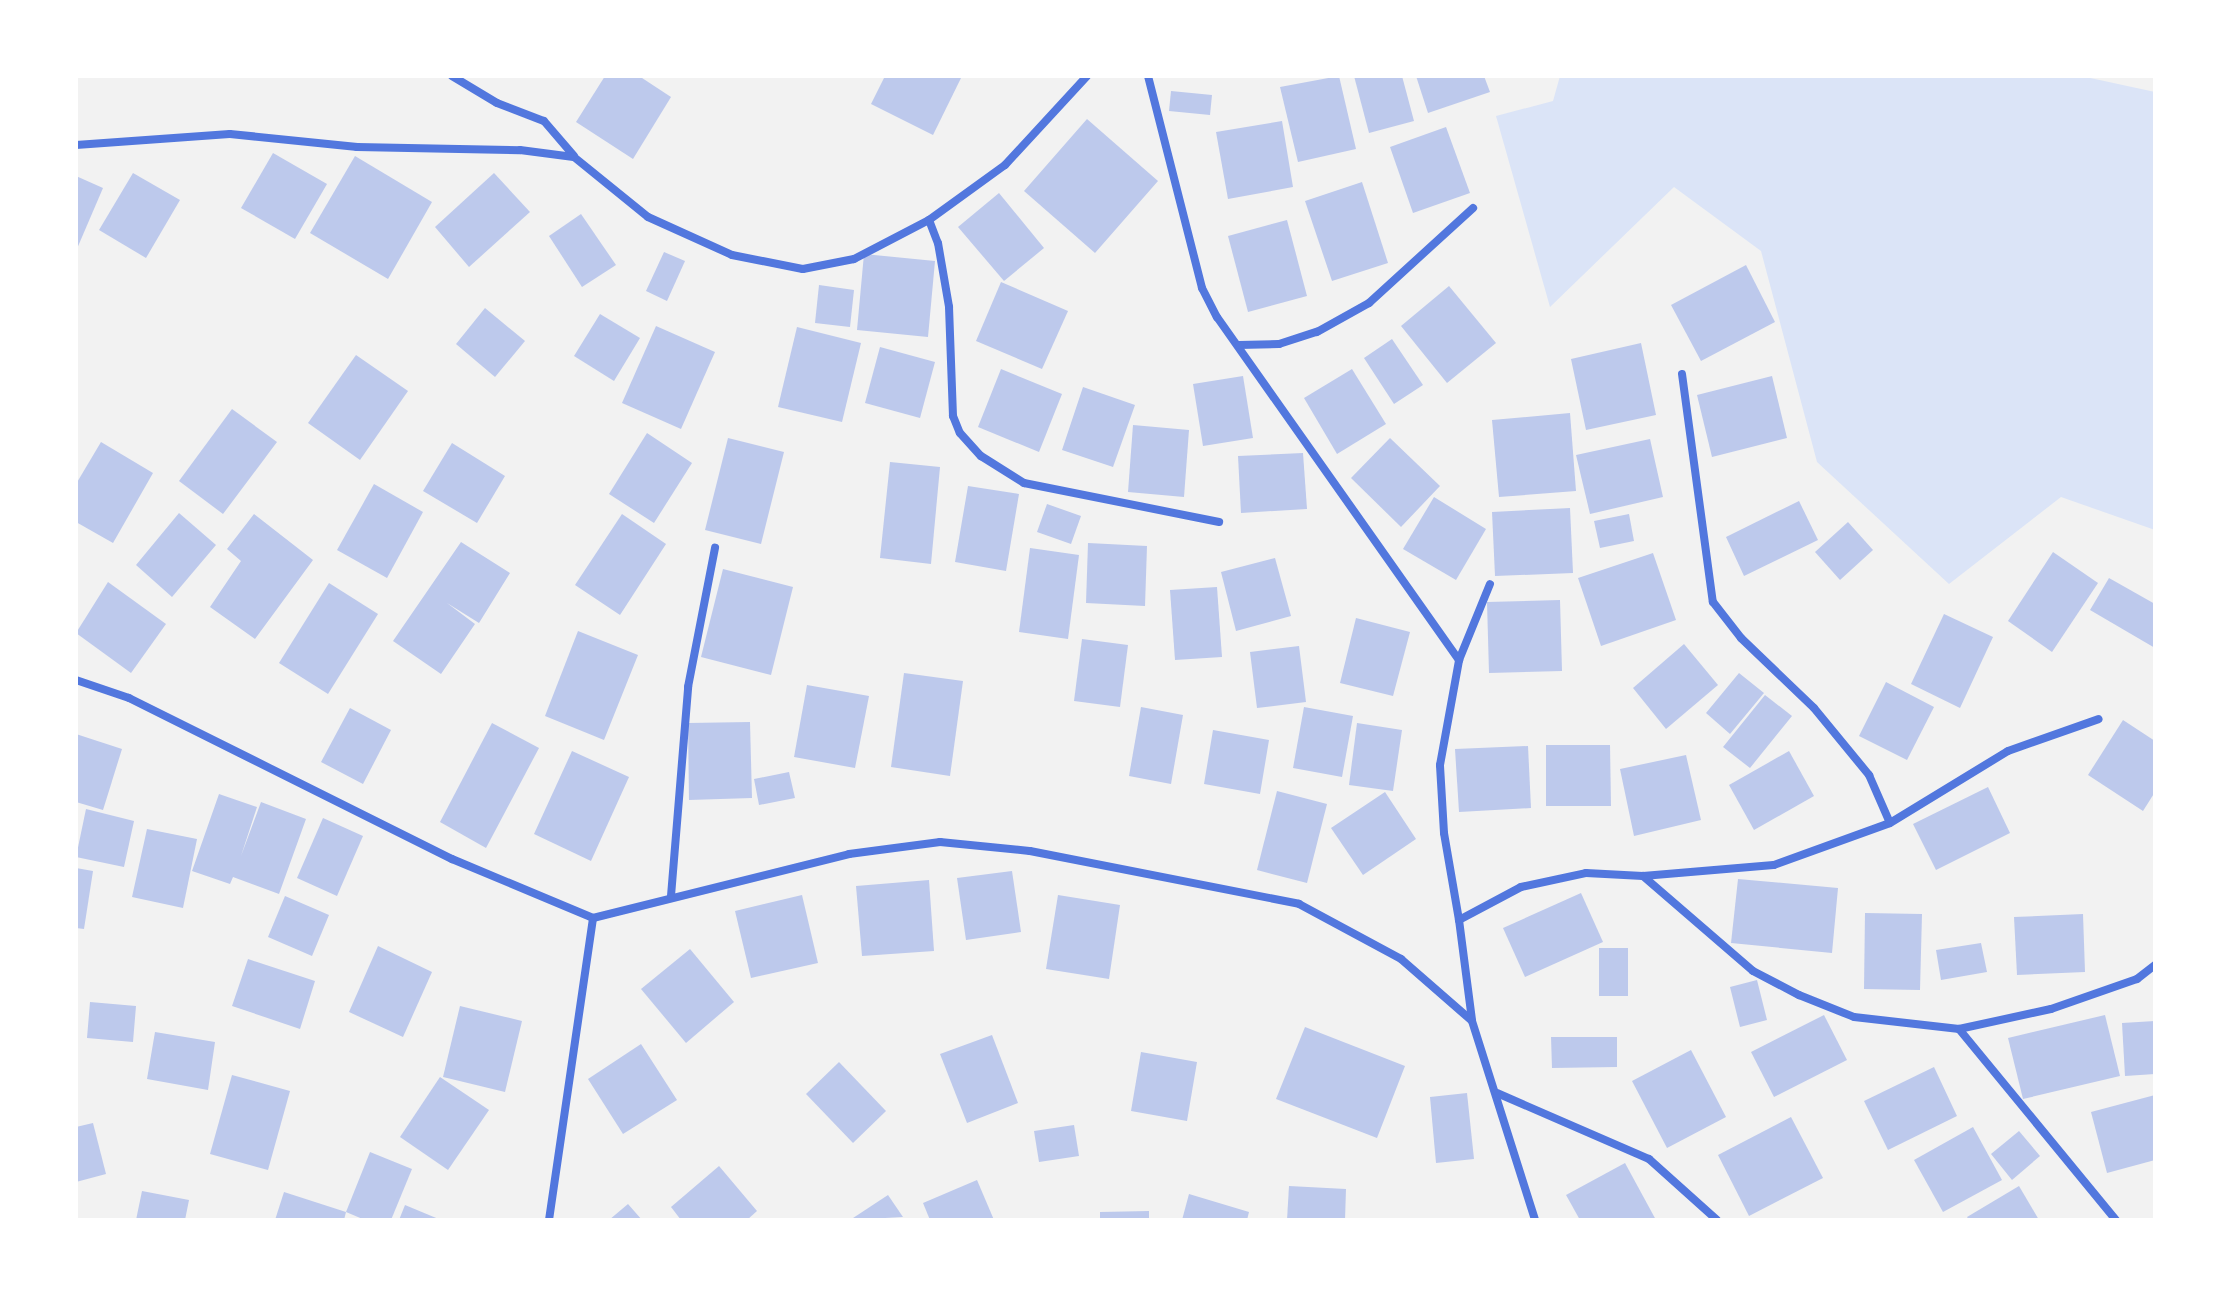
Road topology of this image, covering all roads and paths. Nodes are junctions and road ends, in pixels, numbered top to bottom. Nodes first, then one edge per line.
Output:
1 (452, 76) edge
2 (1087, 76) edge
3 (1148, 76) edge
4 (76, 145) edge
5 (574, 157) junction
6 (1473, 208) dead end
7 (929, 220) junction
8 (1239, 345) junction
9 (1682, 374) dead end
10 (1219, 522) dead end
11 (715, 548) dead end
12 (1490, 584) dead end
13 (1459, 660) junction
14 (76, 680) edge
15 (2099, 719) dead end
16 (1890, 823) junction
17 (1643, 876) junction
18 (671, 896) junction
19 (593, 918) junction
20 (1459, 920) junction
21 (2155, 965) edge
22 (1472, 1021) junction
23 (1959, 1029) junction
24 (1497, 1093) junction
25 (549, 1220) edge
26 (1535, 1220) edge
27 (1717, 1220) edge
28 (2116, 1220) edge

1 - 5 street
2 - 7 street
3 - 8 street
4 - 5 street
5 - 7 street
6 - 8 street
7 - 10 street
8 - 13 street
9 - 16 street
11 - 18 street
12 - 13 street
13 - 20 street
14 - 19 street
15 - 16 street
16 - 17 street
17 - 20 street
17 - 23 street
18 - 19 street
18 - 22 street
19 - 25 street
20 - 22 street
21 - 23 street
22 - 24 street
23 - 28 street
24 - 26 street
24 - 27 street

